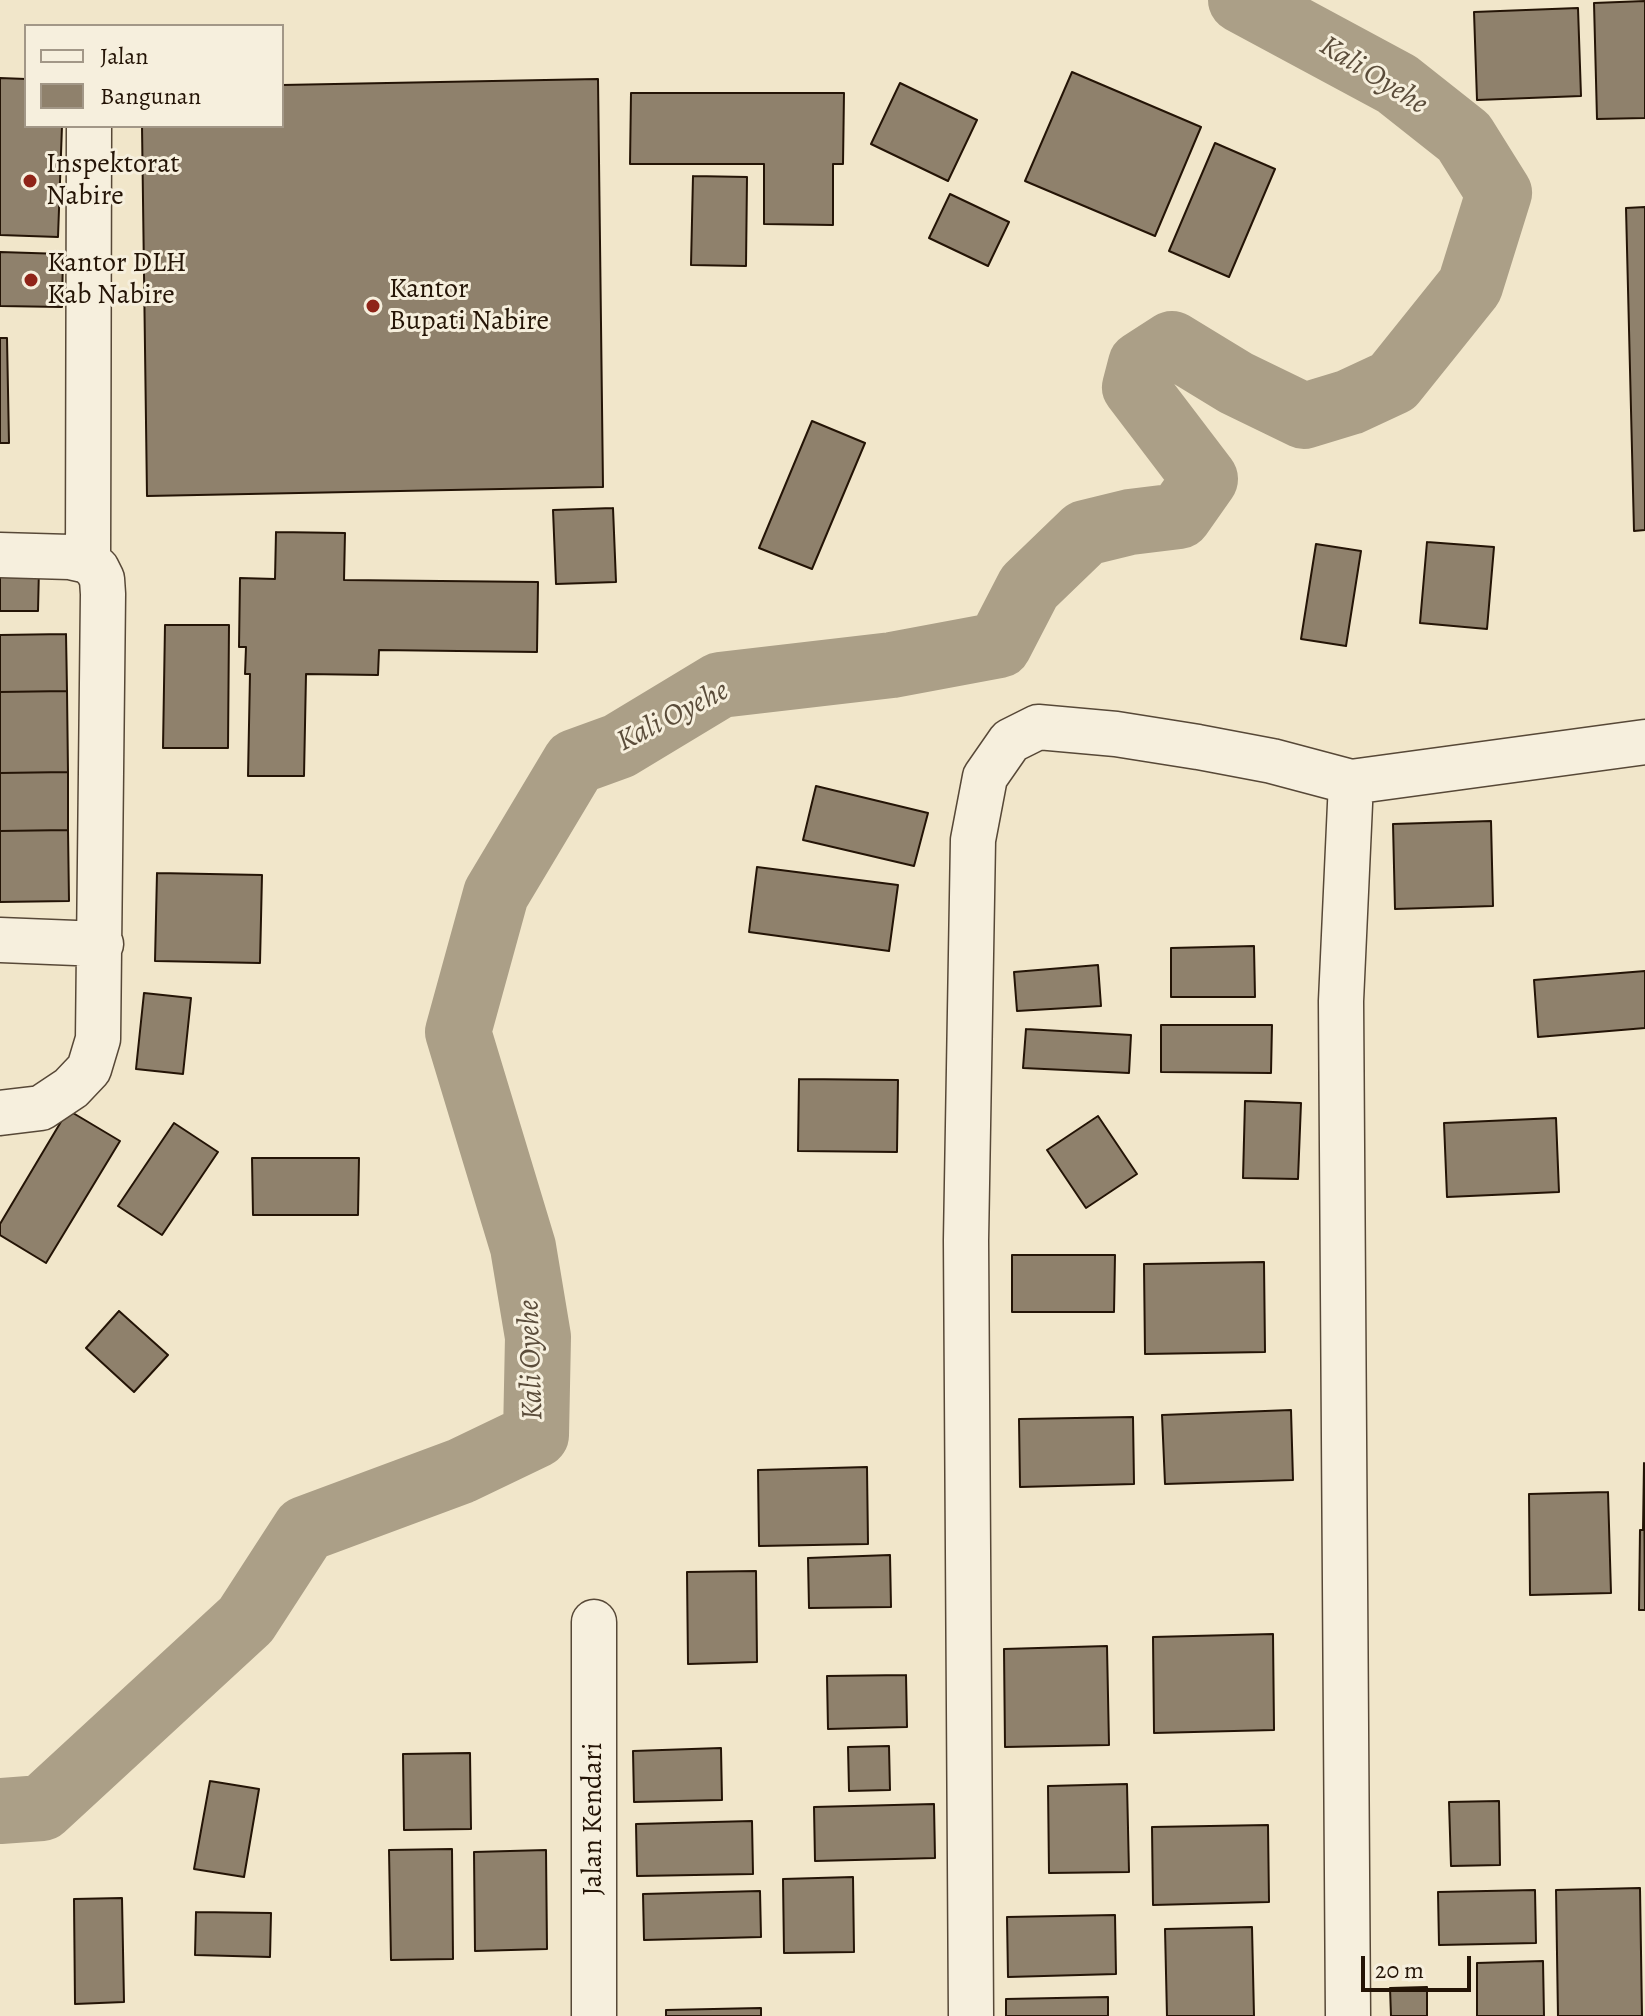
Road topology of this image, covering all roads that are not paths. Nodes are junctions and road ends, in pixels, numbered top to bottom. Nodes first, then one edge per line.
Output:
1 (89, 128) edge
2 (0, 555) edge
3 (88, 561) junction
4 (1645, 742) edge
5 (1351, 782) junction
6 (0, 940) edge
7 (101, 944) junction
8 (0, 1113) edge
9 (594, 1622) dead end
10 (594, 2016) edge
11 (971, 2016) edge
12 (1348, 2016) edge

1 - 3 street
2 - 3 street
3 - 7 street
4 - 5 street
5 - 11 street
5 - 12 street
6 - 7 street
7 - 8 street
9 - 10 street, Jalan Kendari

